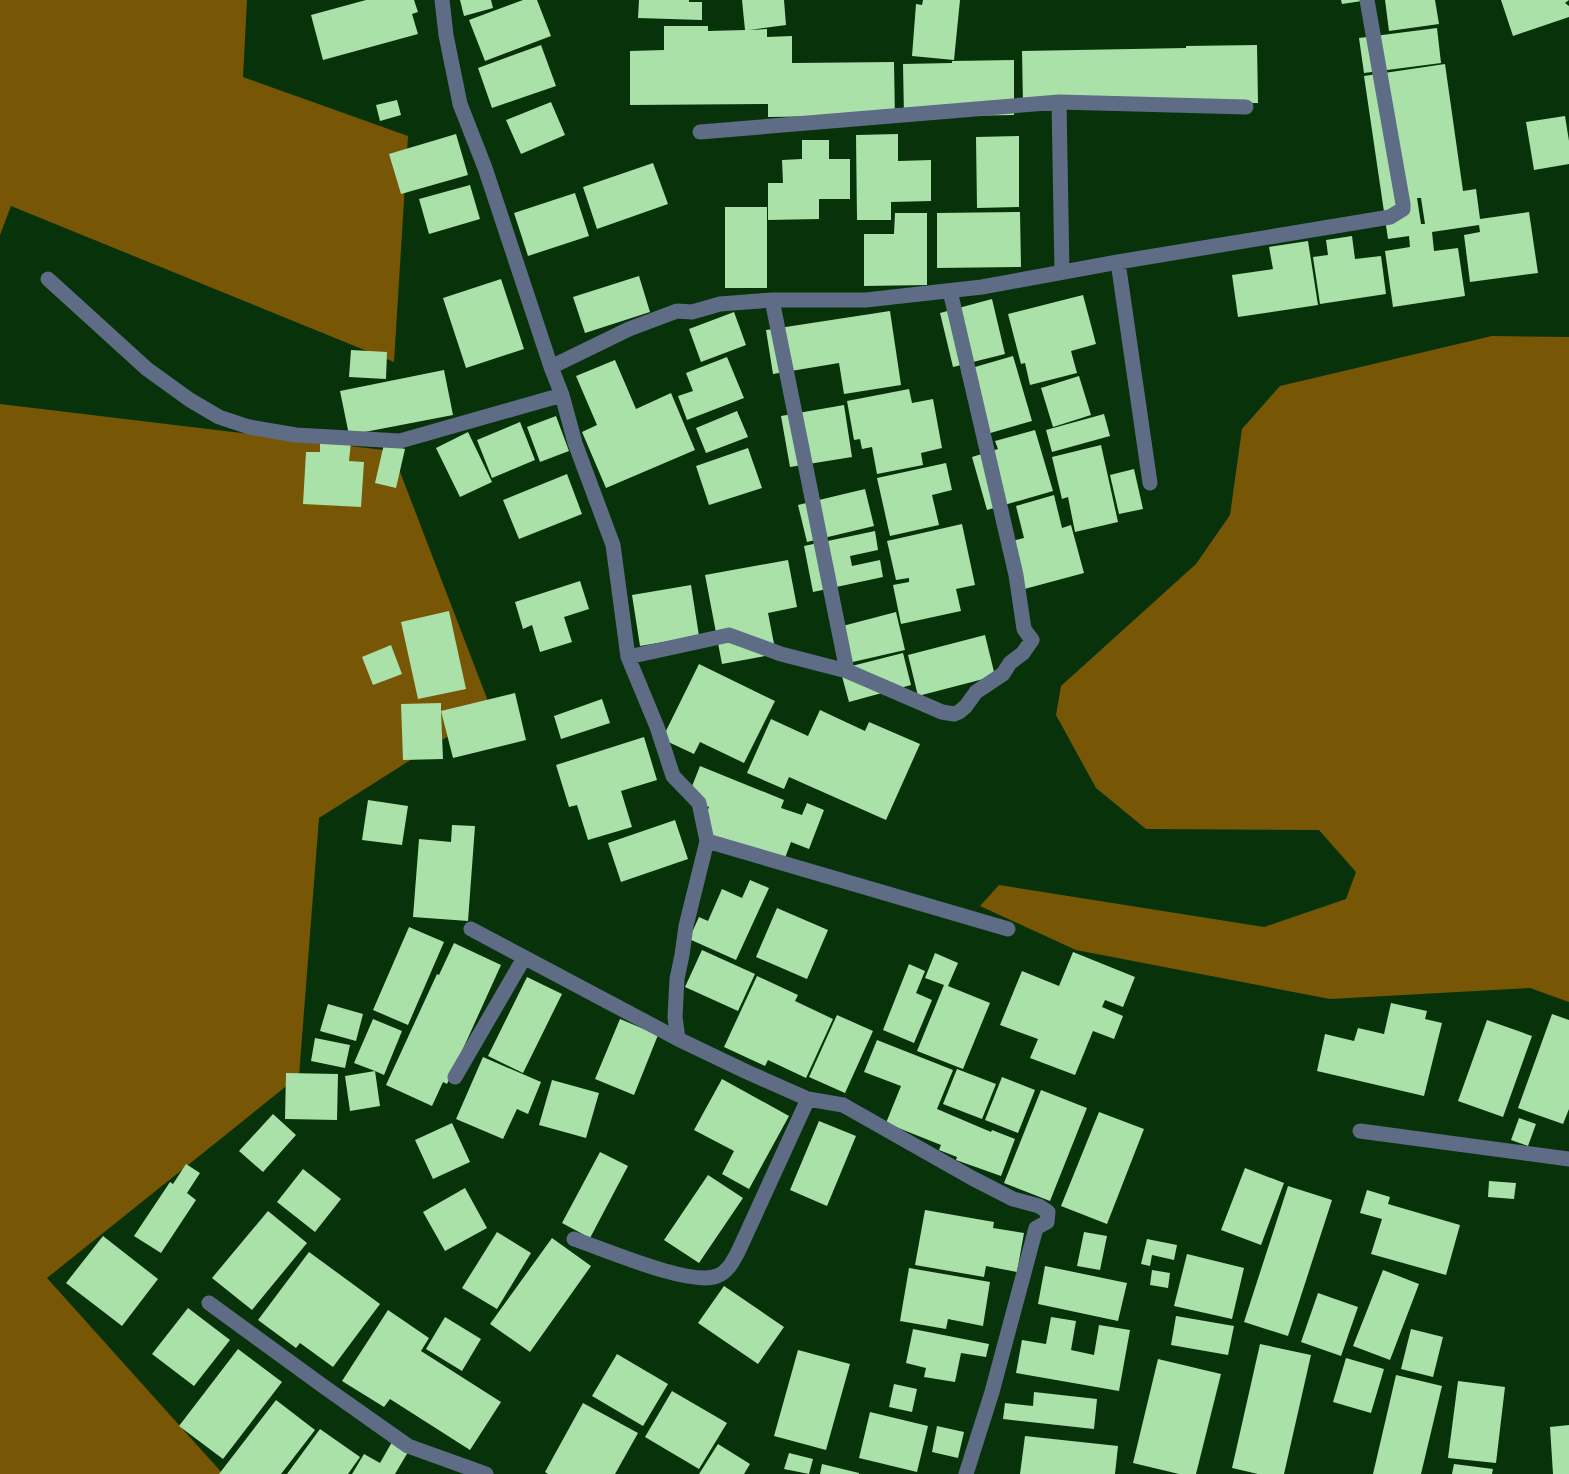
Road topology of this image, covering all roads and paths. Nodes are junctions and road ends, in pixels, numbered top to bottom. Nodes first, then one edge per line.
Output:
1 (442, 0) edge
2 (1367, 0) edge
3 (1059, 102) junction
4 (1246, 108) dead end
5 (700, 132) dead end
6 (1118, 262) junction
7 (1062, 272) junction
8 (48, 279) dead end
9 (950, 291) junction
10 (772, 300) junction
11 (551, 367) junction
12 (562, 395) junction
13 (1150, 483) dead end
14 (628, 657) junction
15 (847, 671) junction
16 (707, 841) junction
17 (471, 929) dead end
18 (1008, 929) dead end
19 (524, 958) junction
20 (678, 1039) junction
21 (455, 1077) dead end
22 (808, 1099) junction
23 (1360, 1131) dead end
24 (1569, 1159) edge
25 (574, 1239) dead end
26 (209, 1303) dead end
27 (486, 1474) edge
28 (966, 1474) edge

1 - 11 street
2 - 6 street
3 - 4 street
3 - 5 street
3 - 7 street
6 - 7 street
6 - 13 street
7 - 9 street
8 - 12 street
9 - 10 street
9 - 15 street
10 - 11 street
10 - 15 street
11 - 12 street
12 - 14 street
14 - 15 street
14 - 16 street
16 - 18 street
16 - 20 street
17 - 19 street
19 - 20 street
19 - 21 street
20 - 22 street
22 - 25 street
22 - 28 street
23 - 24 street
26 - 27 street

